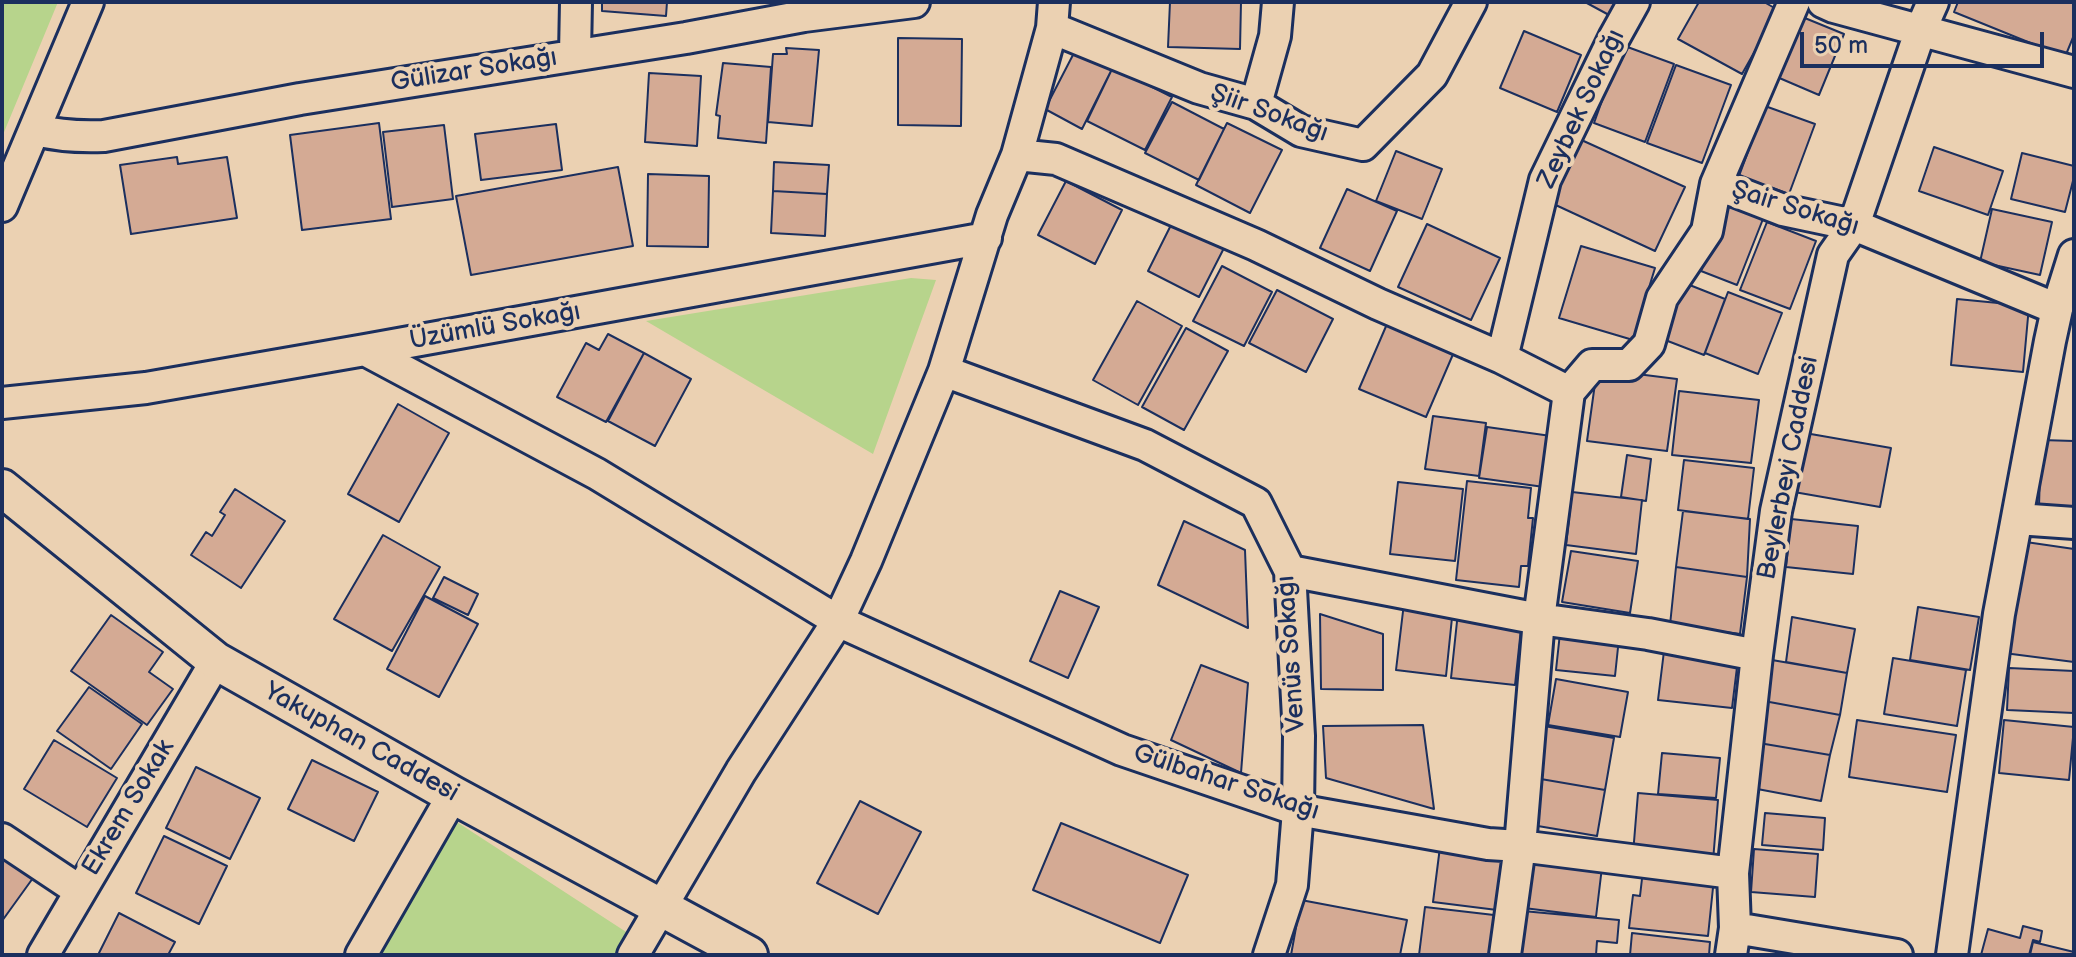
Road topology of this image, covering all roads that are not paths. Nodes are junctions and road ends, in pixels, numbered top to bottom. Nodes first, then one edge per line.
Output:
1 (88, 2) edge
2 (576, 2) edge
3 (914, 2) edge
4 (1278, 2) edge
5 (1471, 2) edge
6 (1634, 2) edge
7 (1794, 2) edge
8 (1823, 2) edge
9 (804, 9) edge
10 (1053, 15) edge
11 (1927, 16) edge
12 (575, 54) junction
13 (2074, 72) edge
14 (1256, 104) junction
15 (36, 130) junction
16 (1017, 155) junction
17 (1716, 184) junction
18 (2, 206) edge
19 (1854, 225) junction
20 (986, 238) junction
21 (2074, 255) edge
22 (2057, 309) junction
23 (2062, 341) edge
24 (365, 350) junction
25 (1502, 358) junction
26 (944, 371) junction
27 (1569, 392) junction
28 (2, 403) edge
29 (2, 488) edge
30 (2017, 519) junction
31 (2074, 523) edge
32 (1290, 571) junction
33 (1539, 619) junction
34 (838, 621) junction
35 (1757, 655) junction
36 (216, 661) junction
37 (453, 795) junction
38 (1298, 810) junction
39 (2, 839) edge
40 (1520, 846) junction
41 (1733, 873) junction
42 (80, 891) junction
43 (661, 906) junction
44 (1733, 942) edge
45 (43, 955) edge
46 (361, 955) edge
47 (633, 955) edge
48 (749, 955) edge
49 (1269, 955) edge
50 (1505, 955) edge
51 (1897, 955) edge
52 (1952, 955) edge

1 - 15 street
2 - 12 street
3 - 9 street, Gülizar Sokağı
4 - 14 street
5 - 14 street, Şiir Sokağı
6 - 25 street, Zeybek Sokağı
7 - 17 street, Şair Sokağı
8 - 11 street
9 - 12 street, Gülizar Sokağı
10 - 14 street, Şiir Sokağı
10 - 16 street
11 - 13 street
11 - 19 street, Beylerbeyi Caddesi
12 - 15 street, Gülizar Sokağı
15 - 18 street
16 - 20 street
16 - 25 street
17 - 19 street, Şair Sokağı
17 - 27 street
19 - 22 street, Şair Sokağı
19 - 35 street, Beylerbeyi Caddesi
20 - 24 street, Üzümlü Sokağı
20 - 26 street
21 - 22 street
22 - 23 street
23 - 30 street
24 - 28 street, Üzümlü Sokağı
24 - 34 street, Gülbahar Sokağı
25 - 27 street
26 - 32 street, Venüs Sokağı
26 - 34 street
27 - 33 street
29 - 36 street, Yakuphan Caddesi
30 - 31 street
30 - 52 street
32 - 33 street
32 - 38 street, Venüs Sokağı
33 - 35 street
33 - 40 street
34 - 38 street, Gülbahar Sokağı
34 - 43 street
35 - 41 street, Beylerbeyi Caddesi
36 - 37 street, Yakuphan Caddesi
36 - 42 street, Ekrem Sokak
37 - 43 street, Yakuphan Caddesi
37 - 46 street
38 - 40 street, Gülbahar Sokağı
38 - 49 street, Venüs Sokağı
39 - 42 street
40 - 41 street, Gülbahar Sokağı
40 - 50 street
41 - 44 street, Beylerbeyi Caddesi
42 - 45 street, Ekrem Sokak
43 - 47 street
43 - 48 street, Yakuphan Caddesi
44 - 51 street

